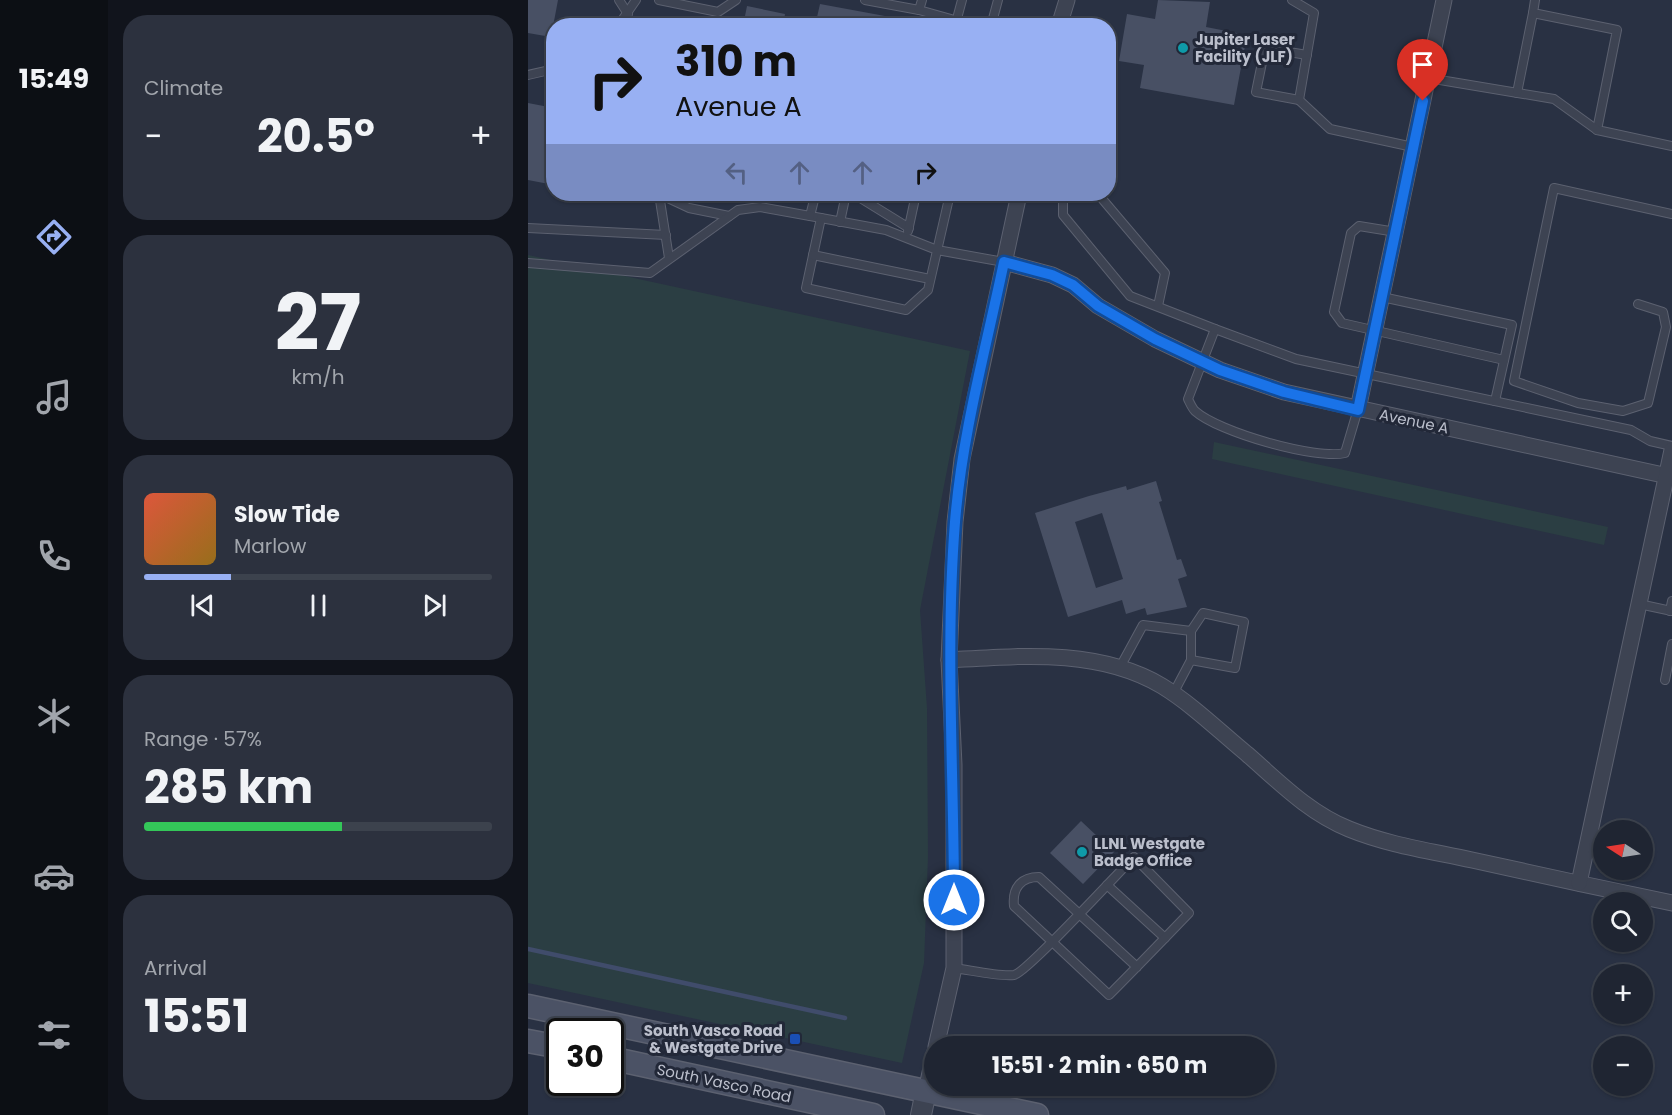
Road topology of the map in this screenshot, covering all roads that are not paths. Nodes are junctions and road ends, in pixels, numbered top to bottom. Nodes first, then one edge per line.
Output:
1 (619, 0) edge
2 (636, 0) edge
3 (659, 0) edge
4 (736, 0) edge
5 (865, 0) edge
6 (922, 0) edge
7 (962, 0) edge
8 (998, 0) edge
9 (1292, 0) edge
10 (1444, 0) edge
11 (1535, 0) edge
12 (1064, 3) edge
13 (919, 10) junction
14 (1533, 13) junction
15 (628, 14) junction
16 (625, 18) edge
17 (941, 18) edge
18 (957, 18) edge
19 (993, 18) edge
20 (1061, 18) edge
21 (1307, 56) junction
22 (546, 71) edge
23 (528, 75) edge
24 (1428, 78) junction
25 (1517, 93) junction
26 (1299, 100) junction
27 (1597, 130) junction
28 (1672, 146) edge
29 (1413, 147) junction
30 (660, 201) edge
31 (674, 201) edge
32 (814, 201) edge
33 (844, 201) edge
34 (865, 201) edge
35 (915, 201) edge
36 (948, 201) edge
37 (1017, 201) edge
38 (1063, 201) edge
39 (1104, 201) edge
40 (1672, 214) edge
41 (729, 216) junction
42 (810, 216) junction
43 (821, 218) junction
44 (840, 222) junction
45 (528, 228) edge
46 (909, 228) junction
47 (1395, 232) junction
48 (666, 235) junction
49 (906, 238) junction
50 (937, 249) junction
51 (813, 255) junction
52 (669, 258) junction
53 (1004, 262) junction
54 (528, 263) edge
55 (930, 279) junction
56 (1382, 297) junction
57 (1638, 304) dead end
58 (1158, 306) junction
59 (1215, 329) junction
60 (1375, 331) junction
61 (1504, 360) junction
62 (1204, 362) junction
63 (1365, 374) junction
64 (1495, 401) junction
65 (1358, 410) junction
66 (1672, 448) edge
67 (1669, 477) edge
68 (1672, 601) edge
69 (1639, 604) junction
70 (1671, 611) edge
71 (1191, 631) junction
72 (1672, 644) edge
73 (949, 660) junction
74 (1191, 660) junction
75 (1119, 669) junction
76 (1665, 680) dead end
77 (1173, 693) junction
78 (1579, 883) junction
79 (1107, 885) junction
80 (1672, 903) edge
81 (1080, 912) junction
82 (1165, 938) junction
83 (1052, 941) junction
84 (1137, 967) junction
85 (954, 968) junction
86 (528, 1006) edge
87 (939, 1036) edge
88 (528, 1041) edge
89 (546, 1044) edge
90 (624, 1061) edge
91 (924, 1091) edge
92 (925, 1096) edge
93 (949, 1096) edge
94 (873, 1115) edge
95 (921, 1115) edge
96 (1037, 1115) edge

1 - 15 lane
2 - 15 lane
3 - 4 lane
5 - 13 lane
6 - 13 lane
7 - 18 lane
8 - 19 lane
9 - 21 lane
10 - 24 street
11 - 14 lane
12 - 20 street
13 - 17 lane
14 - 25 lane
14 - 27 lane
15 - 16 lane
21 - 26 lane
21 - 26 lane
22 - 23 lane
24 - 25 lane
24 - 29 street
25 - 27 lane
26 - 29 lane
27 - 28 lane
29 - 47 street
30 - 48 lane
31 - 41 lane
32 - 42 lane
33 - 44 lane
34 - 46 lane
35 - 46 lane
36 - 50 lane
37 - 53 street
38 - 58 lane
39 - 58 lane
40 - 57 lane
41 - 42 lane
41 - 52 lane
42 - 43 lane
43 - 44 lane
43 - 51 lane
44 - 49 lane
45 - 48 lane
46 - 49 lane
47 - 56 street
47 - 60 lane
48 - 52 lane
49 - 50 lane
50 - 53 lane
50 - 55 lane
51 - 55 lane
51 - 55 lane
52 - 54 lane
53 - 62 street, Avenue A
53 - 73 street
56 - 60 street
56 - 61 lane
58 - 59 lane
59 - 62 lane
59 - 63 lane
60 - 61 lane
60 - 63 street
61 - 64 lane
62 - 65 street, Avenue A
62 - 65 lane
63 - 64 lane
63 - 65 street
64 - 66 lane
65 - 67 street, Avenue A
66 - 67 street
67 - 69 street
68 - 70 lane
69 - 70 lane
69 - 78 street
71 - 74 lane
71 - 74 lane
71 - 75 lane
72 - 76 lane
73 - 75 street
73 - 85 street
74 - 77 lane
75 - 77 street
77 - 78 street
78 - 80 street
79 - 81 lane
79 - 82 lane
79 - 82 lane
81 - 83 lane
81 - 83 lane
81 - 84 lane
82 - 84 lane
83 - 84 lane
83 - 85 lane
85 - 87 street
86 - 91 main road
88 - 89 main road
90 - 94 main road, South Vasco Road
92 - 95 street
93 - 96 main road

